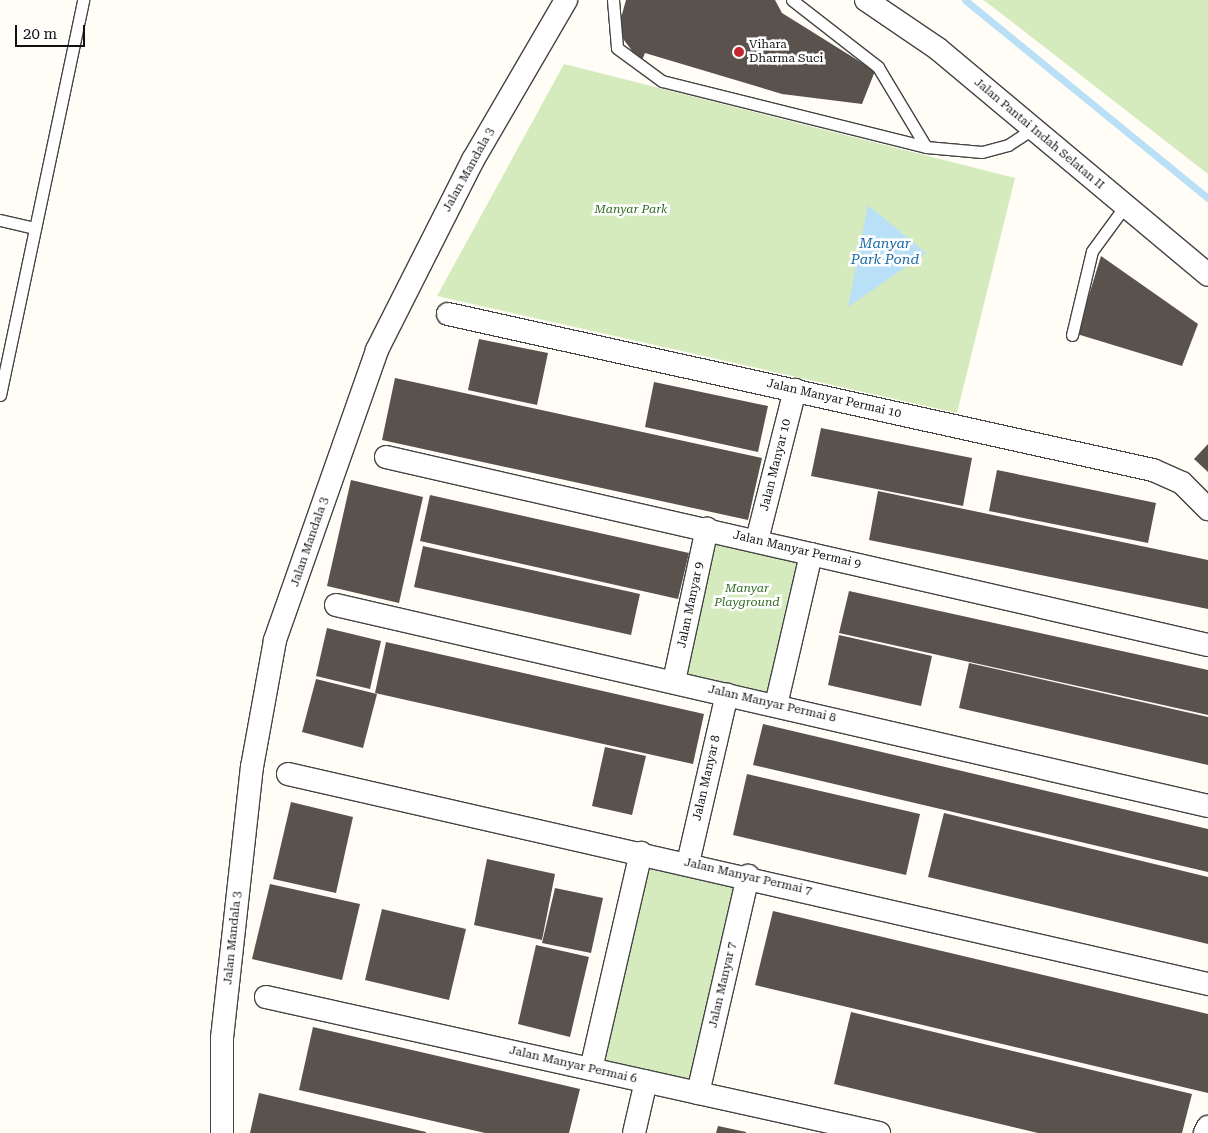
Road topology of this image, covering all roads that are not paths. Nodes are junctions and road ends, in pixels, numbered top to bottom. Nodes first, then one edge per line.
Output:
1 (83, 0) edge
2 (566, 0) edge
3 (613, 0) edge
4 (792, 0) edge
5 (866, 0) edge
6 (1033, 129) junction
7 (926, 147) junction
8 (1125, 206) junction
9 (0, 220) edge
10 (35, 228) junction
11 (1208, 275) edge
12 (448, 314) dead end
13 (1072, 335) dead end
14 (795, 390) junction
15 (0, 395) edge
16 (386, 456) dead end
17 (1208, 509) edge
18 (708, 529) junction
19 (757, 540) junction
20 (811, 554) junction
21 (336, 605) dead end
22 (1208, 645) edge
23 (674, 681) junction
24 (727, 694) junction
25 (776, 705) junction
26 (288, 774) dead end
27 (1208, 806) edge
28 (641, 853) junction
29 (688, 863) junction
30 (748, 876) junction
31 (1208, 984) edge
32 (266, 997) dead end
33 (591, 1069) junction
34 (646, 1081) junction
35 (698, 1093) junction
36 (1208, 1127) edge
37 (222, 1133) edge
38 (634, 1133) edge
39 (880, 1133) edge
40 (1205, 1133) edge

1 - 10 lane
2 - 37 street, Jalan Mandala 3
3 - 7 lane
4 - 7 lane
5 - 6 street, Jalan Pantai Indah Selatan II
6 - 7 lane
6 - 8 street, Jalan Pantai Indah Selatan II
8 - 11 street, Jalan Pantai Indah Selatan II
8 - 13 lane
9 - 10 lane
10 - 15 lane
12 - 14 street, Jalan Manyar Permai 10
14 - 17 street, Jalan Manyar Permai 10
14 - 19 street, Jalan Manyar 10
16 - 18 street, Jalan Manyar Permai 9
18 - 19 street, Jalan Manyar Permai 9
18 - 23 street, Jalan Manyar 9
19 - 20 street, Jalan Manyar Permai 9
20 - 22 street, Jalan Manyar Permai 9
20 - 25 street
21 - 23 street, Jalan Manyar Permai 8
23 - 24 street, Jalan Manyar Permai 8
24 - 25 street, Jalan Manyar Permai 8
24 - 29 street, Jalan Manyar 8
25 - 27 street, Jalan Manyar Permai 8
26 - 28 street, Jalan Manyar Permai 7
28 - 29 street, Jalan Manyar Permai 7
28 - 33 street
29 - 30 street, Jalan Manyar Permai 7
30 - 31 street, Jalan Manyar Permai 7
30 - 35 street, Jalan Manyar 7
32 - 33 street, Jalan Manyar Permai 6
33 - 34 street, Jalan Manyar Permai 6
34 - 35 street, Jalan Manyar Permai 6
34 - 38 street
35 - 39 street, Jalan Manyar Permai 6
36 - 40 street

